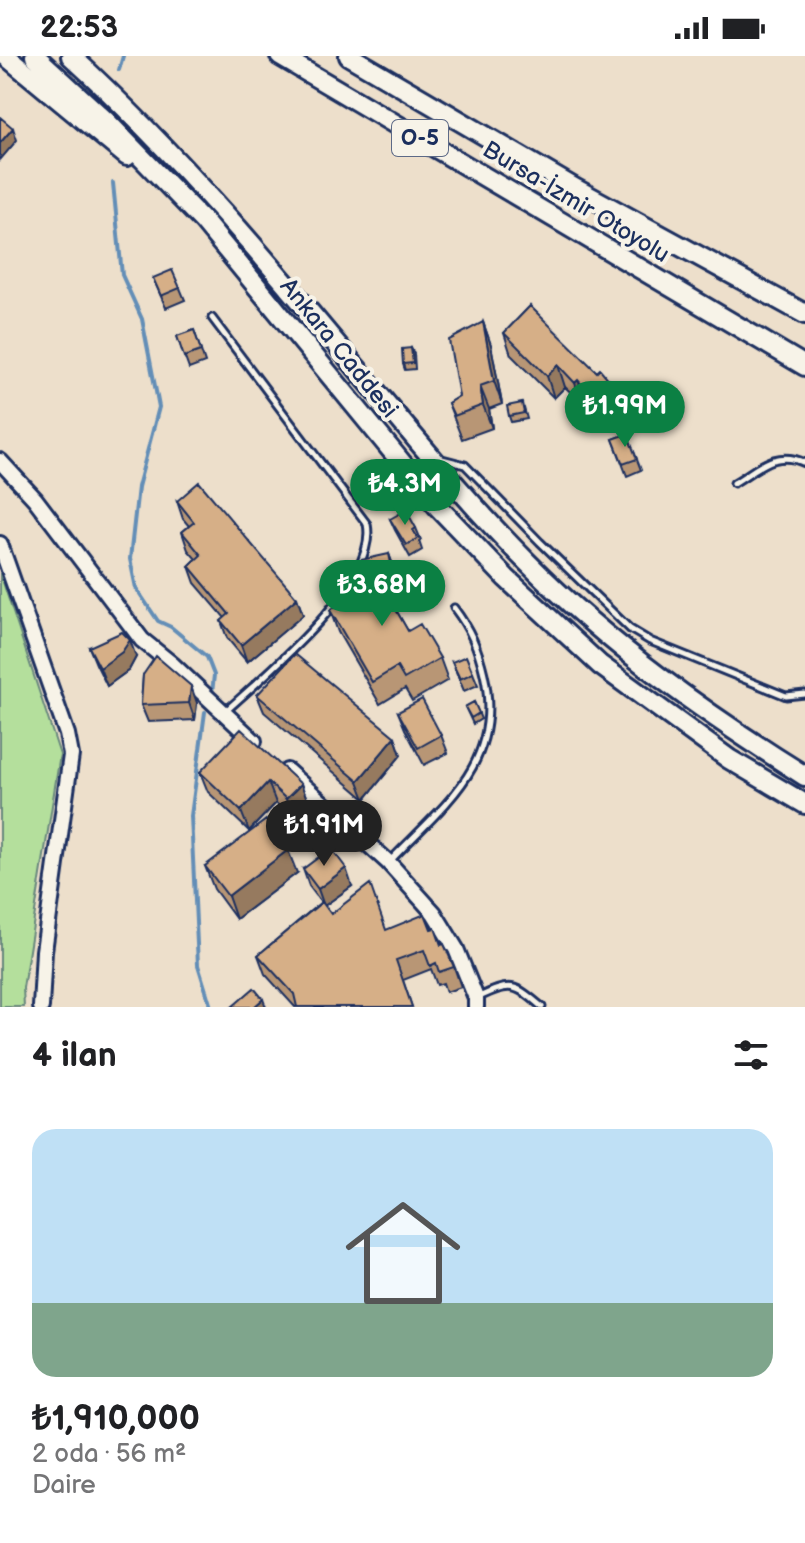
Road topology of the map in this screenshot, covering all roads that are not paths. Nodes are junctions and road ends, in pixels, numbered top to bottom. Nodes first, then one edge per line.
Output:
1 (6, 56) edge
2 (35, 56) edge
3 (71, 56) edge
4 (280, 56) edge
5 (349, 56) edge
6 (204, 222) junction
7 (805, 314) edge
8 (212, 318) dead end
9 (805, 366) edge
10 (434, 459) junction
11 (0, 461) edge
12 (805, 463) edge
13 (734, 483) dead end
14 (0, 544) edge
15 (454, 608) dead end
16 (805, 694) edge
17 (224, 713) junction
18 (269, 755) edge
19 (281, 766) edge
20 (805, 776) edge
21 (805, 804) edge
22 (388, 862) junction
23 (476, 1003) edge
24 (41, 1007) edge
25 (542, 1007) edge

1 - 6 highway
2 - 6 highway, Ankara Caddesi
3 - 10 highway, Ankara Caddesi
4 - 9 highway, Bursa-İzmir Otoyolu / O-5
5 - 7 highway, Bursa-İzmir Otoyolu / O-5
6 - 21 highway, Ankara Caddesi
8 - 17 lane
10 - 16 lane
10 - 20 highway, Ankara Caddesi
11 - 17 street
12 - 13 lane
14 - 24 street
15 - 22 lane
17 - 18 street
19 - 22 street
22 - 23 street
23 - 25 lane

